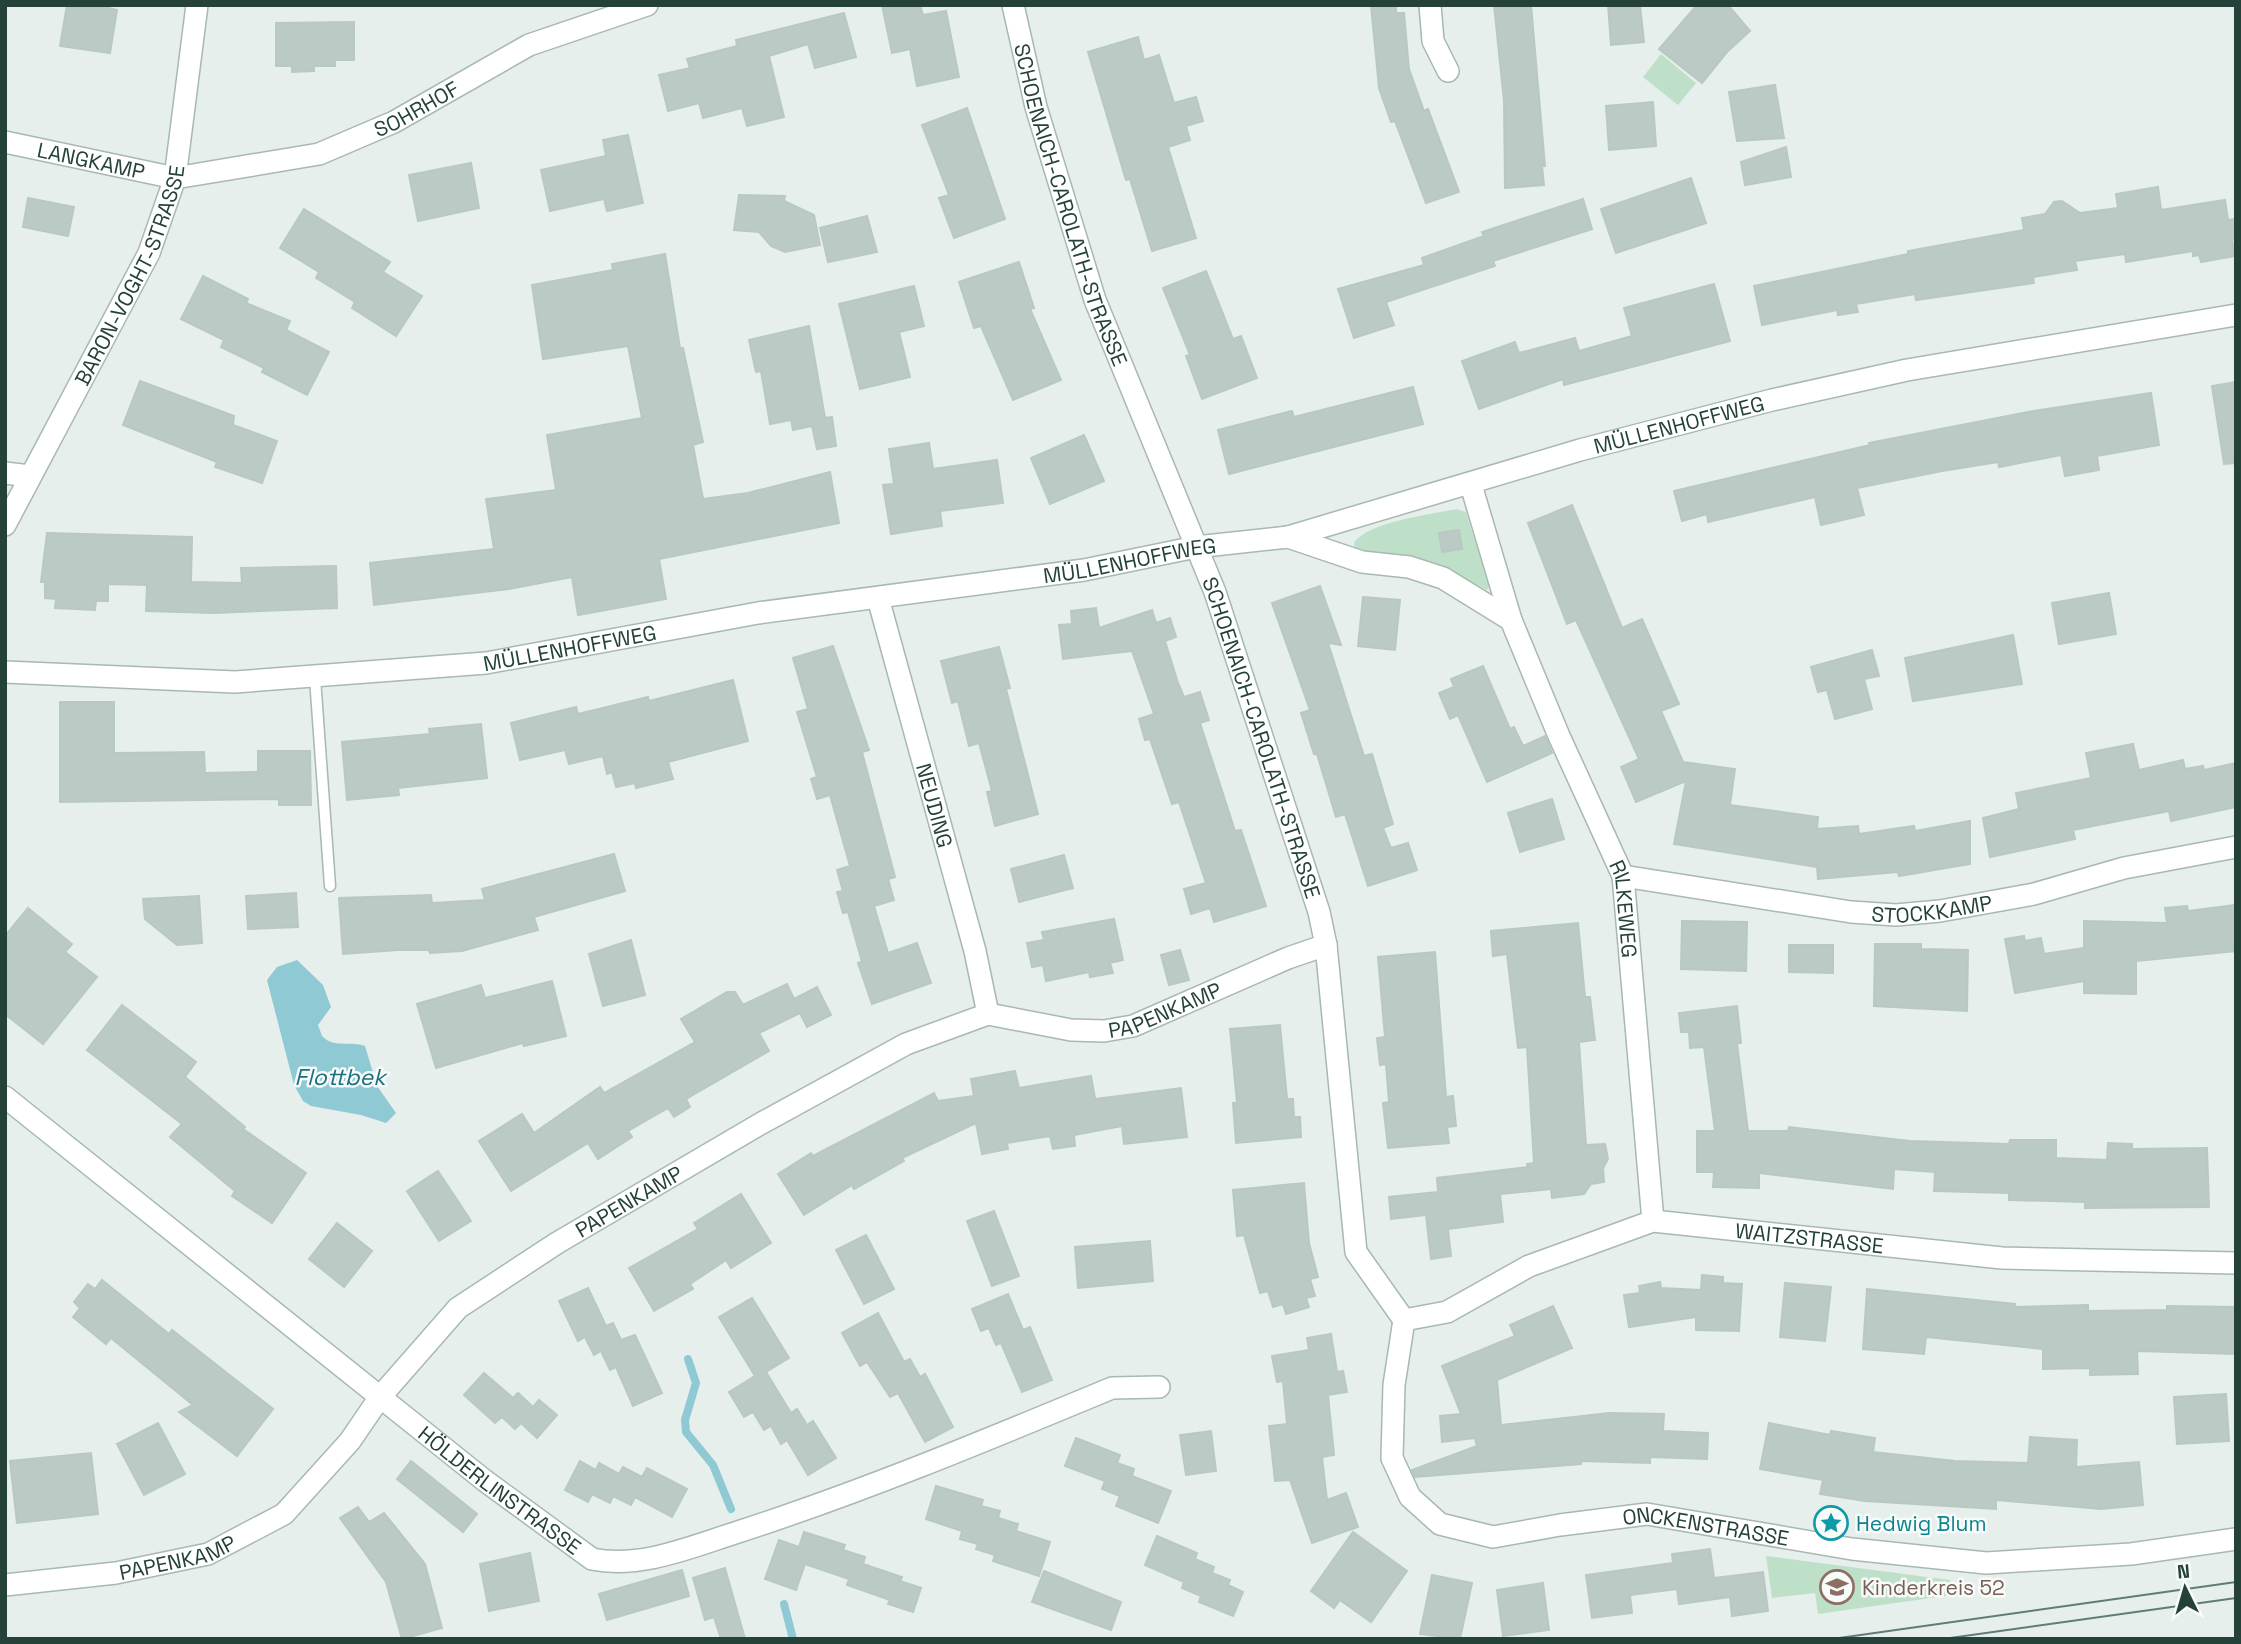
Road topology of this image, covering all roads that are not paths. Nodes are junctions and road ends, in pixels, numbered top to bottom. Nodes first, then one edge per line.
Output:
1 (197, 5) edge
2 (647, 5) edge
3 (1013, 5) edge
4 (1430, 5) edge
5 (1448, 71) dead end
6 (5, 142) edge
7 (175, 178) junction
8 (2236, 315) edge
9 (5, 473) edge
10 (30, 477) junction
11 (1471, 485) junction
12 (5, 525) edge
13 (1287, 537) junction
14 (1196, 547) junction
15 (878, 598) junction
16 (1511, 620) junction
17 (5, 672) edge
18 (314, 678) junction
19 (2236, 847) edge
20 (1623, 876) junction
21 (330, 886) dead end
22 (1326, 945) junction
23 (988, 1014) junction
24 (5, 1097) edge
25 (1653, 1221) junction
26 (2236, 1262) edge
27 (1404, 1320) junction
28 (1159, 1387) dead end
29 (380, 1396) junction
30 (2236, 1539) edge
31 (5, 1585) edge

1 - 7 street, BARON-VOGHT-STRASSE
2 - 7 street, SOHRHOF
3 - 14 street, SCHOENAICH-CAROLATH-STRASSE
4 - 5 street
6 - 7 street, LANGKAMP
7 - 10 street, BARON-VOGHT-STRASSE
8 - 11 street, MÜLLENHOFFWEG
9 - 10 street
10 - 12 street, BARON-VOGHT-STRASSE
11 - 13 street, MÜLLENHOFFWEG
11 - 16 street, RILKEWEG
13 - 14 street, MÜLLENHOFFWEG
13 - 16 street
14 - 15 street, MÜLLENHOFFWEG
14 - 22 street, SCHOENAICH-CAROLATH-STRASSE
15 - 18 street, MÜLLENHOFFWEG
15 - 23 street, NEUDING
16 - 20 street, RILKEWEG
17 - 18 street, MÜLLENHOFFWEG
18 - 21 lane
19 - 20 street, STOCKKAMP
20 - 25 street, RILKEWEG
22 - 23 street, PAPENKAMP
22 - 27 street, SCHOENAICH-CAROLATH-STRASSE
23 - 29 street, PAPENKAMP
24 - 29 street, HÖLDERLINSTRASSE
25 - 26 street, WAITZSTRASSE
25 - 27 street, WAITZSTRASSE
27 - 30 street, ONCKENSTRASSE
28 - 29 street, HÖLDERLINSTRASSE
29 - 31 street, PAPENKAMP

